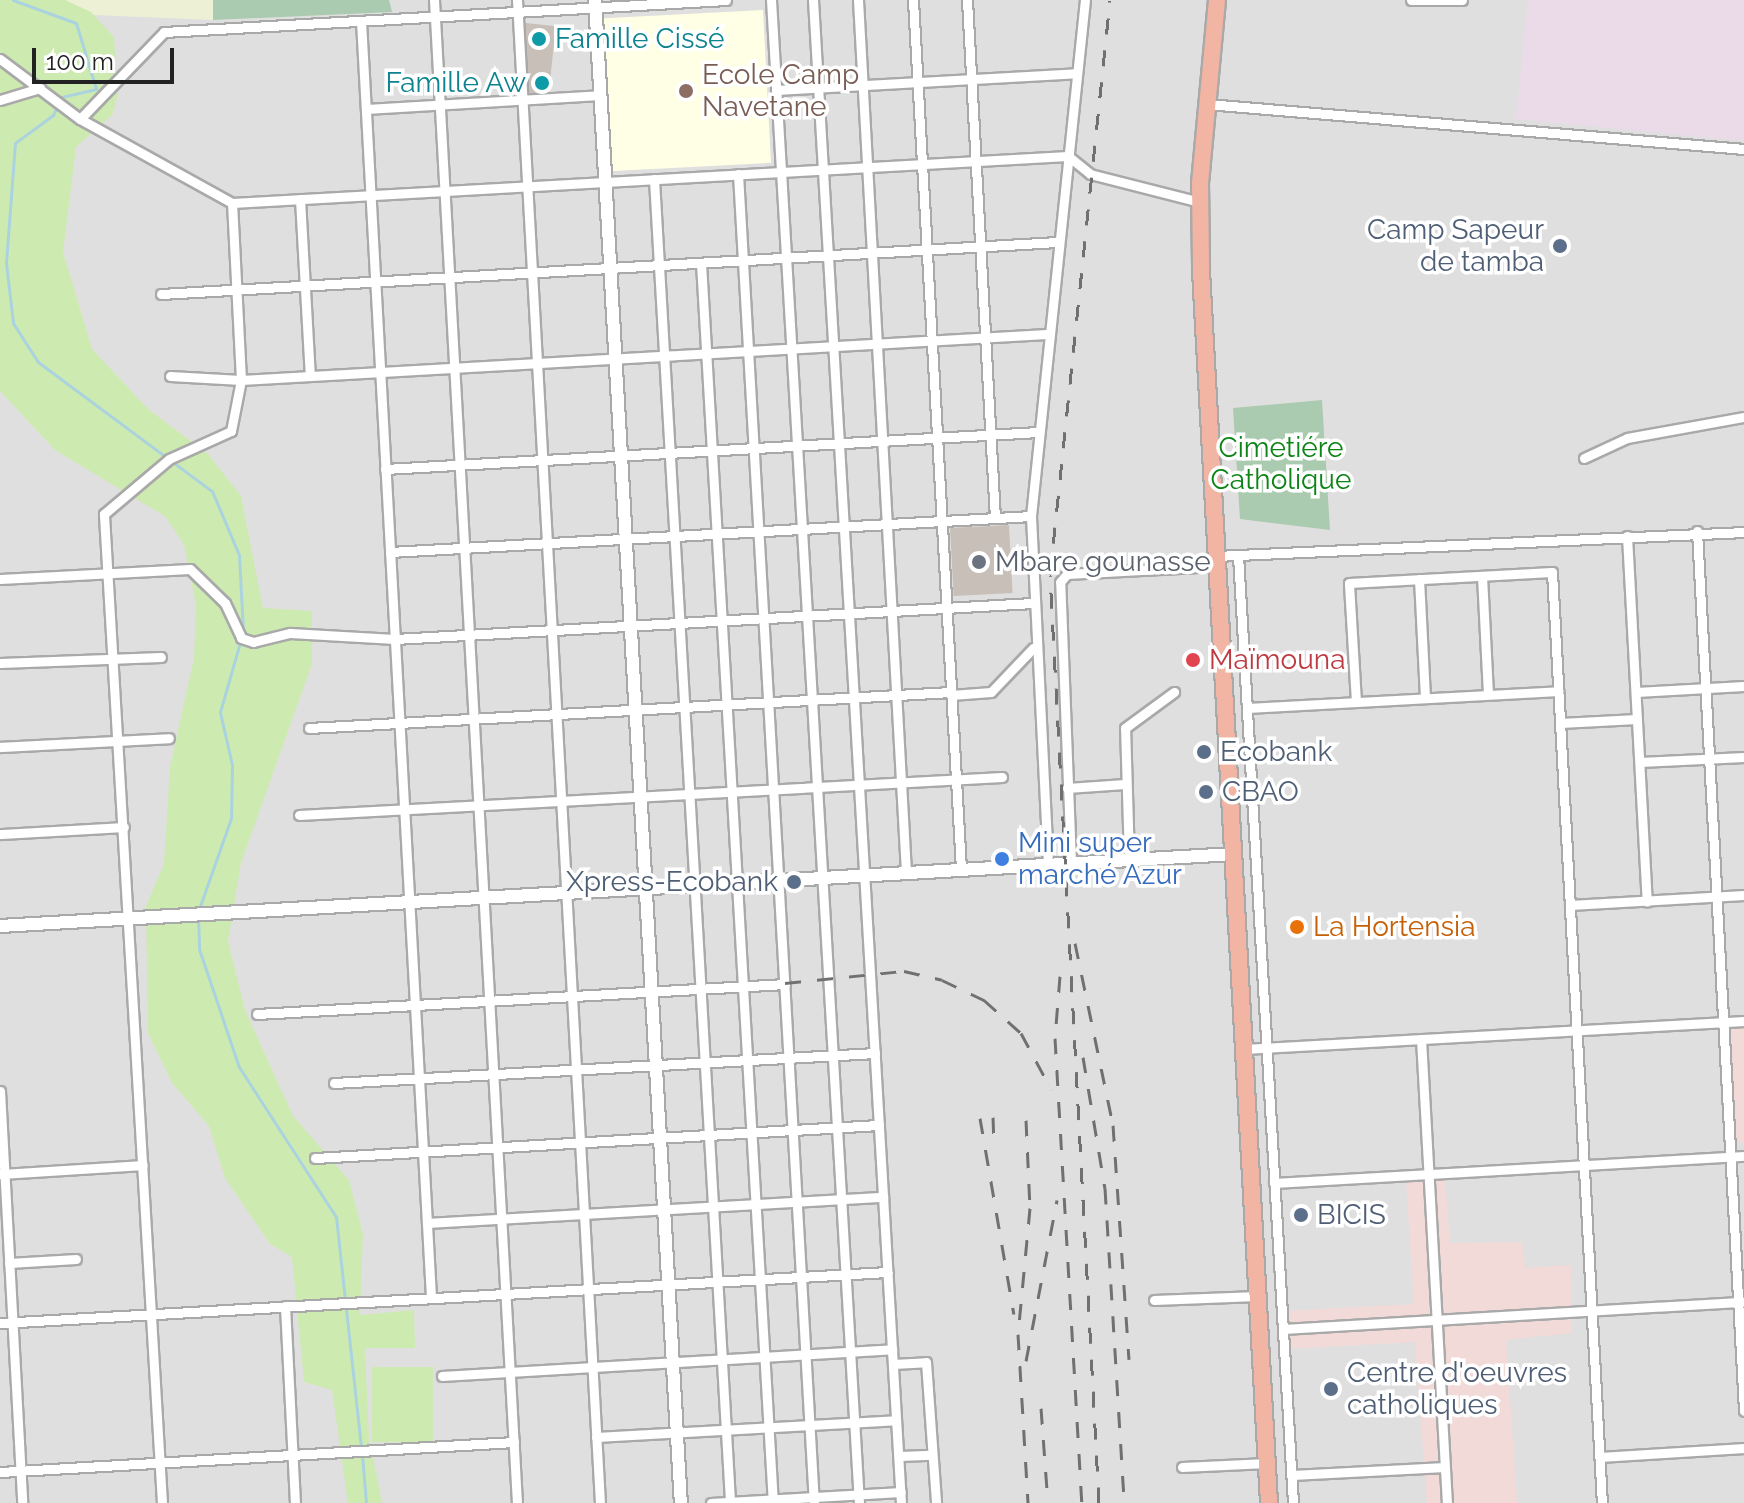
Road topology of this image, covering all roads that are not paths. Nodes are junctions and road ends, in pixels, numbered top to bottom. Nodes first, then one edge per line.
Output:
1 (434, 0) edge
2 (517, 0) edge
3 (726, 0) edge
4 (771, 0) edge
5 (813, 0) edge
6 (858, 0) edge
7 (913, 0) edge
8 (967, 0) edge
9 (1085, 0) edge
10 (1217, 0) edge
11 (1411, 0) edge
12 (1462, 0) edge
13 (595, 4) edge
14 (518, 12) junction
15 (435, 17) junction
16 (361, 21) junction
17 (0, 59) edge
18 (1077, 73) junction
19 (971, 79) junction
20 (917, 82) junction
21 (862, 85) junction
22 (818, 87) junction
23 (40, 88) junction
24 (776, 90) junction
25 (600, 95) junction
26 (0, 100) edge
27 (522, 100) junction
28 (440, 104) junction
29 (1207, 104) junction
30 (366, 109) junction
31 (80, 119) junction
32 (1744, 149) edge
33 (1068, 156) junction
34 (976, 161) junction
35 (922, 164) junction
36 (867, 167) junction
37 (823, 170) junction
38 (781, 172) junction
39 (738, 174) junction
40 (654, 179) junction
41 (605, 182) junction
42 (527, 186) junction
43 (444, 191) junction
44 (370, 196) junction
45 (300, 199) junction
46 (1200, 202) junction
47 (232, 203) junction
48 (1058, 242) junction
49 (980, 247) junction
50 (927, 250) junction
51 (872, 253) junction
52 (828, 256) junction
53 (786, 258) junction
54 (743, 260) junction
55 (701, 263) junction
56 (659, 265) junction
57 (610, 268) junction
58 (532, 273) junction
59 (449, 277) junction
60 (375, 282) junction
61 (305, 286) junction
62 (237, 289) junction
63 (161, 294) dead end
64 (1047, 334) junction
65 (985, 338) junction
66 (932, 341) junction
67 (877, 344) junction
68 (833, 346) junction
69 (791, 349) junction
70 (748, 351) junction
71 (707, 354) junction
72 (664, 356) junction
73 (616, 359) junction
74 (537, 363) junction
75 (454, 368) junction
76 (380, 373) junction
77 (170, 376) dead end
78 (310, 376) junction
79 (241, 380) junction
80 (1744, 417) edge
81 (1039, 432) junction
82 (991, 435) junction
83 (937, 438) junction
84 (882, 441) junction
85 (839, 443) junction
86 (797, 446) junction
87 (754, 448) junction
88 (712, 451) junction
89 (670, 453) junction
90 (621, 456) junction
91 (1584, 458) dead end
92 (542, 461) junction
93 (460, 465) junction
94 (385, 469) junction
95 (1031, 516) junction
96 (995, 518) junction
97 (942, 521) junction
98 (887, 524) junction
99 (844, 527) junction
100 (802, 529) junction
101 (759, 531) junction
102 (1697, 531) junction
103 (1744, 532) edge
104 (717, 534) junction
105 (674, 536) junction
106 (1627, 536) junction
107 (626, 539) junction
108 (547, 544) junction
109 (464, 548) junction
110 (390, 552) junction
111 (1238, 555) junction
112 (1217, 561) junction
113 (105, 573) junction
114 (1482, 576) junction
115 (0, 579) edge
116 (1419, 579) junction
117 (1033, 603) junction
118 (946, 608) junction
119 (892, 611) junction
120 (849, 613) junction
121 (807, 616) junction
122 (764, 618) junction
123 (722, 621) junction
124 (679, 623) junction
125 (631, 626) junction
126 (552, 630) junction
127 (469, 635) junction
128 (395, 639) junction
129 (1033, 648) junction
130 (161, 657) dead end
131 (109, 659) junction
132 (0, 663) edge
133 (1744, 686) edge
134 (1705, 688) junction
135 (1559, 691) junction
136 (1174, 692) dead end
137 (1636, 692) junction
138 (951, 693) junction
139 (1488, 694) junction
140 (896, 695) junction
141 (854, 697) junction
142 (1425, 698) junction
143 (812, 700) junction
144 (769, 702) junction
145 (1356, 702) junction
146 (727, 704) junction
147 (684, 707) junction
148 (1247, 708) junction
149 (636, 710) junction
150 (556, 714) junction
151 (473, 719) junction
152 (1637, 719) junction
153 (399, 723) junction
154 (1560, 723) junction
155 (309, 728) dead end
156 (169, 738) dead end
157 (120, 741) junction
158 (0, 747) edge
159 (1744, 757) edge
160 (1709, 758) junction
161 (1640, 762) junction
162 (1002, 777) dead end
163 (956, 778) junction
164 (901, 781) junction
165 (859, 783) junction
166 (1125, 784) junction
167 (817, 786) junction
168 (773, 788) junction
169 (1067, 788) junction
170 (732, 791) junction
171 (689, 793) junction
172 (641, 796) junction
173 (561, 800) junction
174 (478, 805) junction
175 (404, 809) junction
176 (299, 815) dead end
177 (124, 827) junction
178 (0, 834) edge
179 (1233, 854) junction
180 (1129, 860) junction
181 (1071, 863) junction
182 (1048, 864) junction
183 (961, 869) junction
184 (906, 872) junction
185 (864, 875) junction
186 (822, 877) junction
187 (779, 880) junction
188 (737, 882) junction
189 (694, 884) junction
190 (646, 887) junction
191 (566, 892) junction
192 (1744, 895) edge
193 (483, 897) junction
194 (1716, 897) junction
195 (409, 901) junction
196 (1647, 901) junction
197 (1570, 905) junction
198 (129, 918) junction
199 (0, 926) edge
200 (785, 984) junction
201 (743, 986) junction
202 (700, 988) junction
203 (652, 991) junction
204 (572, 996) junction
205 (489, 1001) junction
206 (415, 1005) junction
207 (257, 1014) dead end
208 (1744, 1021) edge
209 (1723, 1023) junction
210 (1577, 1031) junction
211 (1421, 1039) junction
212 (1267, 1048) junction
213 (1244, 1049) junction
214 (875, 1053) junction
215 (833, 1055) junction
216 (789, 1057) junction
217 (747, 1060) junction
218 (705, 1062) junction
219 (656, 1065) junction
220 (576, 1070) junction
221 (493, 1074) junction
222 (419, 1079) junction
223 (334, 1083) dead end
224 (0, 1091) edge
225 (879, 1125) junction
226 (837, 1128) junction
227 (793, 1130) junction
228 (751, 1133) junction
229 (709, 1135) junction
230 (660, 1138) junction
231 (580, 1142) junction
232 (497, 1147) junction
233 (423, 1151) junction
234 (1744, 1156) edge
235 (1730, 1157) junction
236 (315, 1158) dead end
237 (143, 1165) junction
238 (1584, 1165) junction
239 (2, 1174) edge
240 (1429, 1174) junction
241 (1274, 1183) junction
242 (883, 1197) junction
243 (841, 1199) junction
244 (797, 1202) junction
245 (756, 1204) junction
246 (713, 1206) junction
247 (664, 1209) junction
248 (584, 1214) junction
249 (501, 1219) junction
250 (427, 1223) junction
251 (76, 1259) dead end
252 (9, 1263) junction
253 (888, 1272) junction
254 (846, 1274) junction
255 (801, 1277) junction
256 (760, 1279) junction
257 (717, 1282) junction
258 (669, 1286) junction
259 (588, 1289) junction
260 (505, 1294) junction
261 (1257, 1296) junction
262 (431, 1298) junction
263 (1154, 1300) dead end
264 (1741, 1302) edge
265 (285, 1306) junction
266 (1592, 1311) junction
267 (151, 1314) junction
268 (1437, 1320) junction
269 (0, 1323) edge
270 (13, 1323) junction
271 (1283, 1329) junction
272 (892, 1349) junction
273 (850, 1351) junction
274 (806, 1354) junction
275 (764, 1357) junction
276 (722, 1359) junction
277 (673, 1362) junction
278 (893, 1364) junction
279 (592, 1367) junction
280 (510, 1372) junction
281 (442, 1376) dead end
282 (1744, 1411) edge
283 (896, 1420) junction
284 (854, 1422) junction
285 (810, 1425) junction
286 (768, 1427) junction
287 (726, 1430) junction
288 (677, 1432) junction
289 (596, 1437) junction
290 (514, 1442) junction
291 (1744, 1448) edge
292 (293, 1455) junction
293 (932, 1455) junction
294 (899, 1456) junction
295 (1600, 1457) junction
296 (159, 1462) junction
297 (1267, 1463) junction
298 (1182, 1467) dead end
299 (1445, 1467) junction
300 (20, 1470) junction
301 (0, 1472) edge
302 (1292, 1475) junction
303 (901, 1498) edge
304 (859, 1499) edge
305 (814, 1500) edge
306 (773, 1501) edge
307 (730, 1502) edge
308 (22, 1503) edge
309 (162, 1503) edge
310 (295, 1503) edge
311 (517, 1503) edge
312 (600, 1503) edge
313 (681, 1503) edge
314 (711, 1503) edge
315 (936, 1503) edge
316 (1269, 1503) edge
317 (1293, 1503) edge
318 (1447, 1503) edge
319 (1602, 1503) edge

1 - 15 street
2 - 14 street
3 - 13 street
4 - 24 street
5 - 22 street
6 - 21 street
7 - 20 street
8 - 19 street
9 - 18 street
10 - 29 highway
11 - 12 street
13 - 14 street
13 - 25 street
14 - 15 street
14 - 27 street
15 - 16 street
15 - 28 street
16 - 30 street
16 - 31 street
17 - 23 street
18 - 19 street
18 - 33 street
19 - 20 street
19 - 34 street
20 - 21 street
20 - 35 street
21 - 22 street
21 - 36 street
22 - 24 street
22 - 37 street
23 - 26 street
23 - 31 street
24 - 38 street
25 - 27 street
25 - 41 street
27 - 28 street
27 - 42 street
28 - 30 street
28 - 43 street
29 - 32 street
29 - 46 highway
30 - 44 street
31 - 47 street
33 - 34 street
33 - 46 street
33 - 48 street
34 - 35 street
34 - 49 street
35 - 36 street
35 - 50 street
36 - 37 street
36 - 51 street
37 - 38 street
37 - 52 street
38 - 39 street
38 - 53 street
39 - 40 street
39 - 54 street
40 - 41 street
40 - 56 street
41 - 42 street
41 - 57 street
42 - 43 street
42 - 58 street
43 - 44 street
43 - 59 street
44 - 45 street
44 - 60 street
45 - 47 street
45 - 61 street
46 - 112 highway
47 - 62 street
48 - 49 street
48 - 64 street
49 - 50 street
49 - 65 street
50 - 51 street
50 - 66 street
51 - 52 street
51 - 67 street
52 - 53 street
52 - 68 street
53 - 54 street
53 - 69 street
54 - 55 street
54 - 70 street
55 - 56 street
55 - 71 street
56 - 57 street
56 - 72 street
57 - 58 street
57 - 73 street
58 - 59 street
58 - 74 street
59 - 60 street
59 - 75 street
60 - 61 street
60 - 76 street
61 - 62 street
61 - 78 street
62 - 63 street
62 - 79 street
64 - 65 street
64 - 81 street
65 - 66 street
65 - 82 street
66 - 67 street
66 - 83 street
67 - 68 street
67 - 84 street
68 - 69 street
68 - 85 street
69 - 70 street
69 - 86 street
70 - 71 street
70 - 87 street
71 - 72 street
71 - 88 street
72 - 73 street
72 - 89 street
73 - 74 street
73 - 90 street
74 - 75 street
74 - 92 street
75 - 76 street
75 - 93 street
76 - 78 street
76 - 94 street
77 - 79 street
78 - 79 street
79 - 113 street
80 - 91 street
81 - 82 street
81 - 95 street
82 - 83 street
82 - 96 street
83 - 84 street
83 - 97 street
84 - 85 street
84 - 98 street
85 - 86 street
85 - 99 street
86 - 87 street
86 - 100 street
87 - 88 street
87 - 101 street
88 - 89 street
88 - 104 street
89 - 90 street
89 - 105 street
90 - 92 street
90 - 107 street
92 - 93 street
92 - 108 street
93 - 94 street
93 - 109 street
94 - 110 street
95 - 96 street
95 - 117 street
96 - 97 street
97 - 98 street
97 - 118 street
98 - 99 street
98 - 119 street
99 - 100 street
99 - 120 street
100 - 101 street
100 - 121 street
101 - 104 street
101 - 122 street
102 - 103 street
102 - 106 street
102 - 134 street
104 - 105 street
104 - 123 street
105 - 107 street
105 - 124 street
106 - 111 street
106 - 137 street
107 - 108 street
107 - 125 street
108 - 109 street
108 - 126 street
109 - 110 street
109 - 127 street
110 - 128 street
111 - 112 street
111 - 148 street
112 - 169 street
112 - 179 highway
113 - 115 street
113 - 128 street
113 - 131 street
114 - 116 street
114 - 135 street
114 - 139 street
116 - 142 street
116 - 145 street
117 - 118 street
117 - 129 street
118 - 119 street
118 - 138 street
119 - 120 street
119 - 140 street
120 - 121 street
120 - 141 street
121 - 122 street
121 - 143 street
122 - 123 street
122 - 144 street
123 - 124 street
123 - 146 street
124 - 125 street
124 - 147 street
125 - 126 street
125 - 149 street
126 - 127 street
126 - 150 street
127 - 128 street
127 - 151 street
128 - 153 street
129 - 138 street
129 - 182 street
130 - 131 street
131 - 132 street
131 - 157 street
133 - 134 street
134 - 137 street
134 - 160 street
135 - 139 street
135 - 154 street
136 - 166 street
137 - 152 street
138 - 140 street
138 - 163 street
139 - 142 street
140 - 141 street
140 - 164 street
141 - 143 street
141 - 165 street
142 - 145 street
143 - 144 street
143 - 167 street
144 - 146 street
144 - 168 street
145 - 148 street
146 - 147 street
146 - 170 street
147 - 149 street
147 - 171 street
148 - 212 street
149 - 150 street
149 - 172 street
150 - 151 street
150 - 173 street
151 - 153 street
151 - 174 street
152 - 154 street
152 - 161 street
153 - 155 street
153 - 175 street
154 - 197 street
156 - 157 street
157 - 158 street
157 - 177 street
159 - 160 street
160 - 161 street
160 - 194 street
161 - 196 street
162 - 163 street
163 - 164 street
163 - 183 street
164 - 165 street
164 - 184 street
165 - 167 street
165 - 185 street
166 - 169 street
166 - 180 street
167 - 168 street
167 - 186 street
168 - 170 street
168 - 187 street
169 - 181 street
170 - 171 street
170 - 188 street
171 - 172 street
171 - 189 street
172 - 173 street
172 - 190 street
173 - 174 street
173 - 191 street
174 - 175 street
174 - 193 street
175 - 176 street
175 - 195 street
177 - 178 street
177 - 198 street
179 - 180 street
179 - 213 highway
180 - 181 street
181 - 182 street
182 - 183 street
183 - 184 street
184 - 185 street
185 - 186 street
185 - 214 street
186 - 187 street
186 - 215 street
187 - 188 street
187 - 200 street
188 - 189 street
188 - 201 street
189 - 190 street
189 - 202 street
190 - 191 street
190 - 203 street
191 - 193 street
191 - 204 street
192 - 194 street
193 - 195 street
193 - 205 street
194 - 196 street
194 - 209 street
195 - 198 street
195 - 206 street
196 - 197 street
197 - 210 street
198 - 199 street
198 - 237 street
200 - 201 street
200 - 216 street
201 - 202 street
201 - 217 street
202 - 203 street
202 - 218 street
203 - 204 street
203 - 219 street
204 - 205 street
204 - 220 street
205 - 206 street
205 - 221 street
206 - 207 street
206 - 222 street
208 - 209 street
209 - 210 street
209 - 235 street
210 - 211 street
210 - 238 street
211 - 212 street
211 - 240 street
212 - 213 street
212 - 241 street
213 - 261 highway
214 - 215 street
214 - 225 street
215 - 216 street
215 - 226 street
216 - 217 street
216 - 227 street
217 - 218 street
217 - 228 street
218 - 219 street
218 - 229 street
219 - 220 street
219 - 230 street
220 - 221 street
220 - 231 street
221 - 222 street
221 - 232 street
222 - 223 street
222 - 233 street
224 - 239 street
225 - 226 street
225 - 242 street
226 - 227 street
226 - 243 street
227 - 228 street
227 - 244 street
228 - 229 street
228 - 245 street
229 - 230 street
229 - 246 street
230 - 231 street
230 - 247 street
231 - 232 street
231 - 248 street
232 - 233 street
232 - 249 street
233 - 236 street
233 - 250 street
234 - 235 street
235 - 238 street
235 - 264 street
237 - 239 street
237 - 267 street
238 - 240 street
238 - 266 street
239 - 252 street
240 - 241 street
240 - 268 street
241 - 271 street
242 - 243 street
242 - 253 street
243 - 244 street
243 - 254 street
244 - 245 street
244 - 255 street
245 - 246 street
245 - 256 street
246 - 247 street
246 - 257 street
247 - 248 street
247 - 258 street
248 - 249 street
248 - 259 street
249 - 250 street
249 - 260 street
250 - 262 street
251 - 252 street
252 - 270 street
253 - 254 street
253 - 272 street
254 - 255 street
254 - 273 street
255 - 256 street
255 - 274 street
256 - 257 street
256 - 275 street
257 - 258 street
257 - 276 street
258 - 259 street
258 - 277 street
259 - 260 street
259 - 279 street
260 - 262 street
260 - 280 street
261 - 263 street
261 - 297 highway
262 - 265 street
264 - 266 street
264 - 282 street
265 - 267 street
265 - 292 street
266 - 268 street
266 - 295 street
267 - 270 street
267 - 296 street
268 - 271 street
268 - 299 street
269 - 270 street
270 - 300 street
271 - 302 street
272 - 273 street
272 - 278 street
273 - 274 street
273 - 284 street
274 - 275 street
274 - 285 street
275 - 276 street
275 - 286 street
276 - 277 street
276 - 287 street
277 - 279 street
277 - 288 street
278 - 283 street
278 - 293 street
279 - 280 street
279 - 289 street
280 - 281 street
280 - 290 street
283 - 284 street
283 - 294 street
284 - 285 street
284 - 304 street
285 - 286 street
285 - 305 street
286 - 287 street
286 - 306 street
287 - 288 street
287 - 307 street
288 - 289 street
288 - 313 street
289 - 312 street
290 - 292 street
290 - 311 street
291 - 295 street
292 - 296 street
292 - 310 street
293 - 294 street
293 - 315 street
294 - 303 street
295 - 319 street
296 - 300 street
296 - 309 street
297 - 298 street
297 - 316 highway
299 - 302 street
299 - 318 street
300 - 301 street
300 - 308 street
302 - 317 street
303 - 304 street
304 - 305 street
305 - 306 street
306 - 307 street
307 - 314 street

